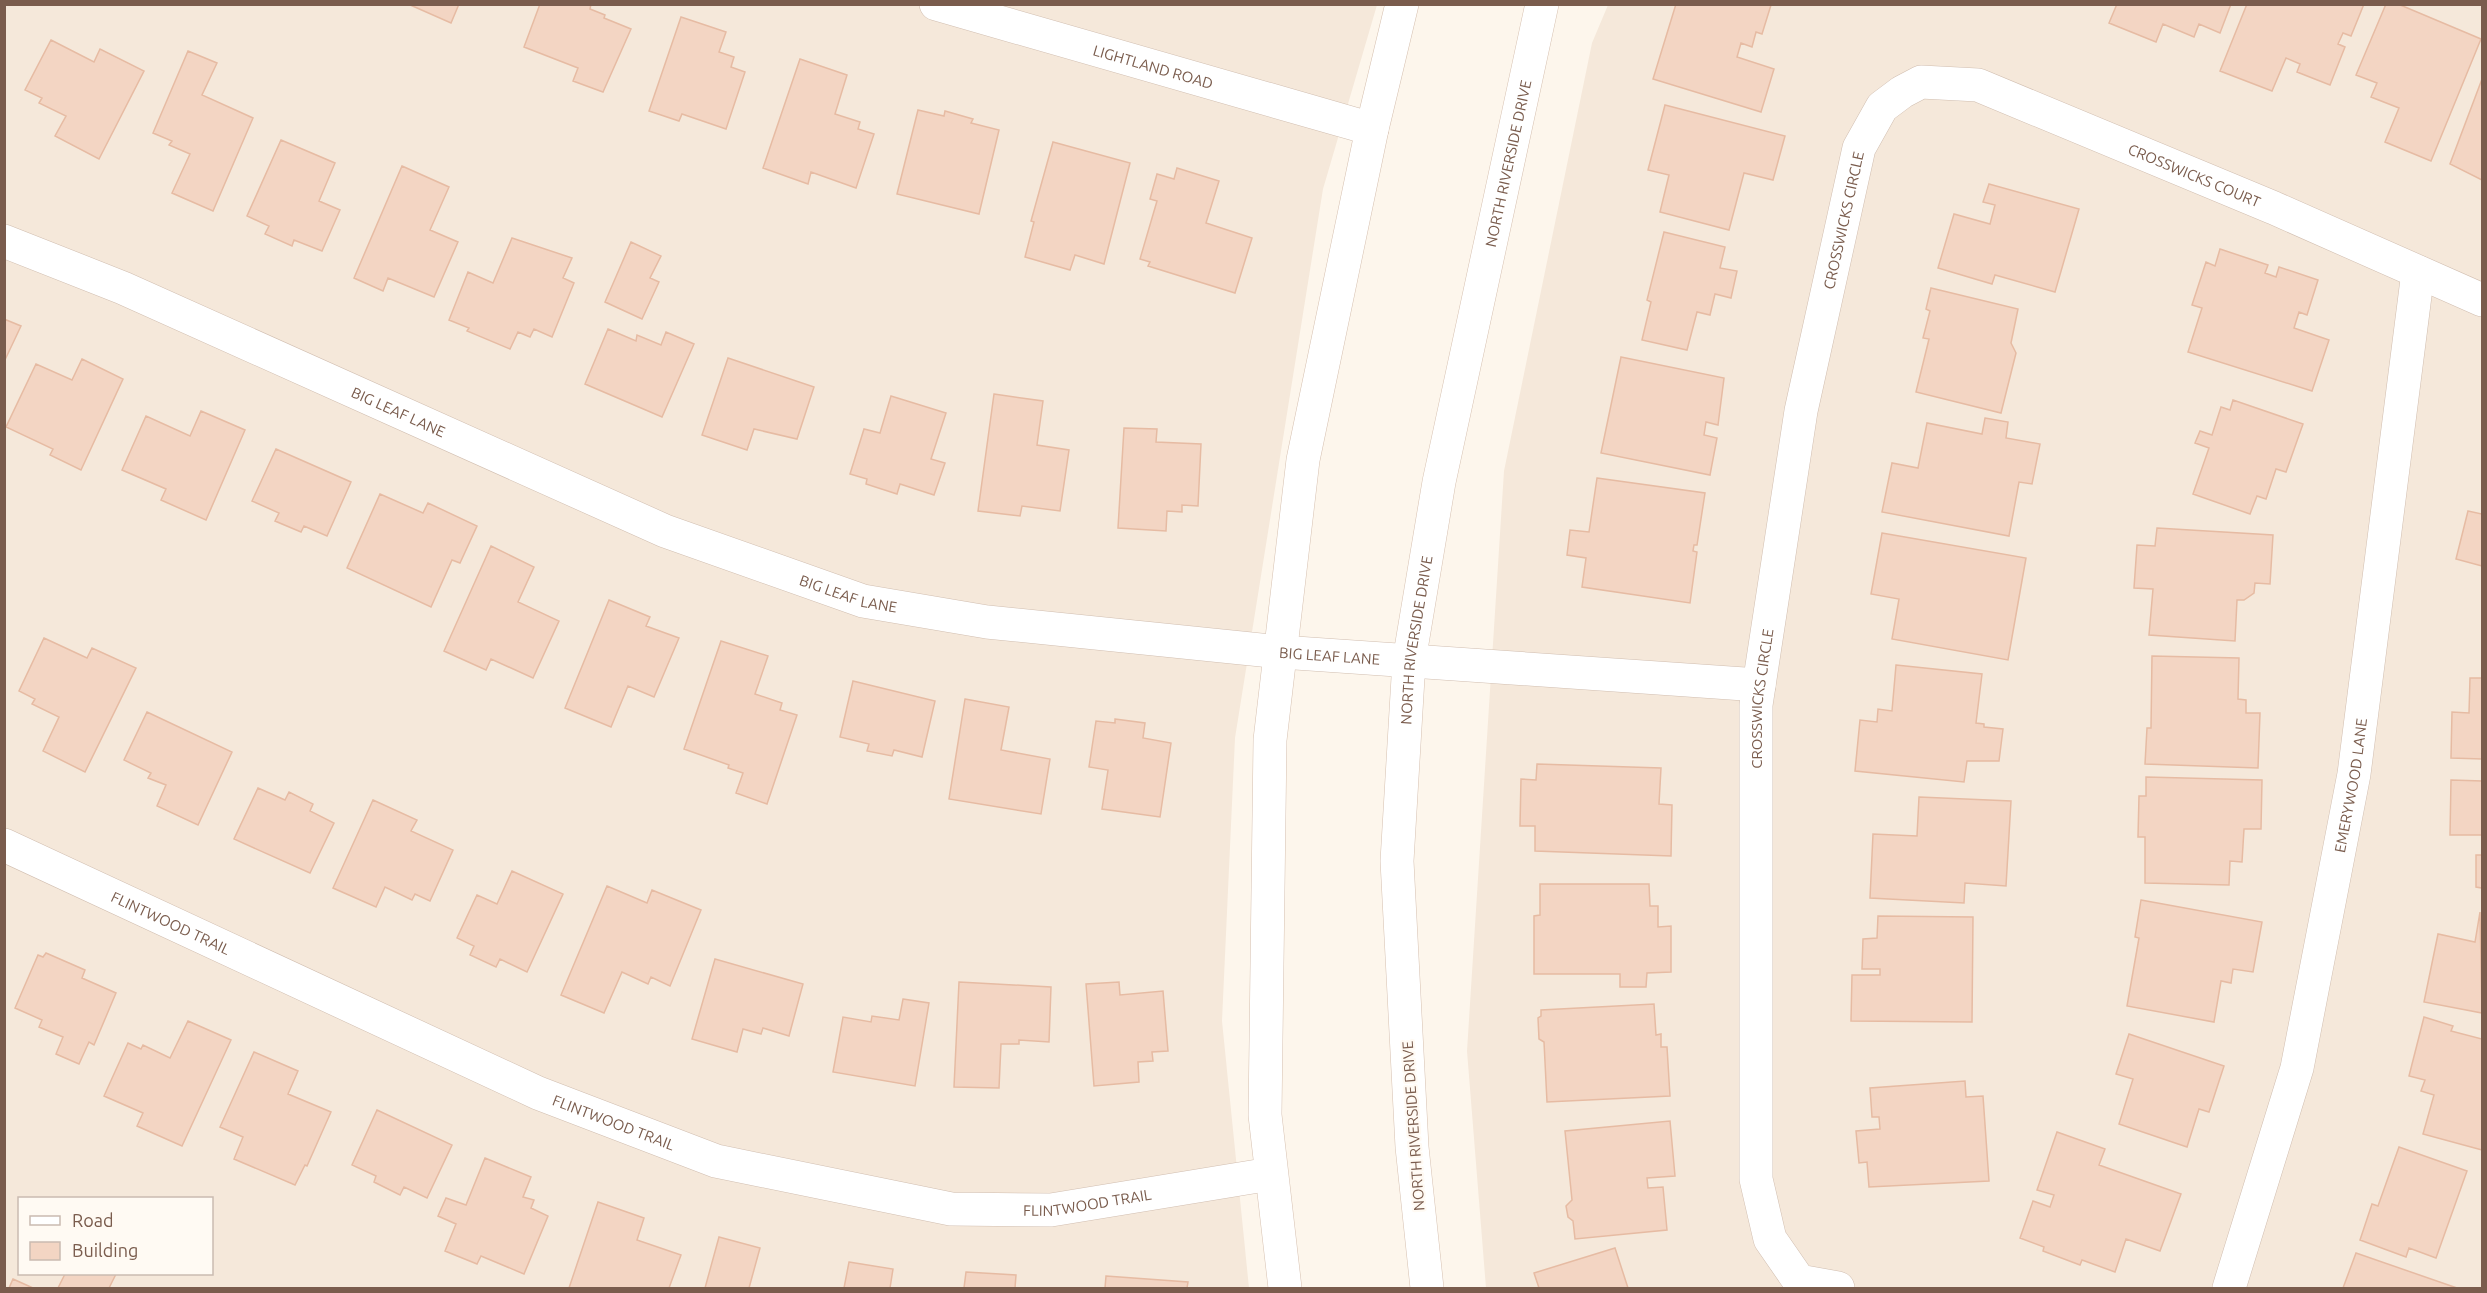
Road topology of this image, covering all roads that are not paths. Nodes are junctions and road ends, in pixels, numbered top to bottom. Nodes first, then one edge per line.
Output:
1 (936, 4) edge
2 (1402, 4) edge
3 (1542, 4) edge
4 (1902, 92) joint
5 (1372, 129) junction
6 (4, 241) edge
7 (2418, 272) junction
8 (2482, 300) edge
9 (1281, 652) junction
10 (1409, 660) junction
11 (1759, 685) junction
12 (4, 845) edge
13 (1270, 1174) junction
14 (1285, 1288) edge
15 (1427, 1288) edge
16 (1838, 1288) edge
17 (2229, 1288) edge

1 - 5 street, LIGHTLAND ROAD
2 - 5 street
3 - 10 street, NORTH RIVERSIDE DRIVE
4 - 7 street, CROSSWICKS COURT
4 - 11 street, CROSSWICKS CIRCLE
5 - 9 street
6 - 9 street, BIG LEAF LANE
7 - 8 street, CROSSWICKS COURT
7 - 17 street, EMERYWOOD LANE
9 - 10 street, BIG LEAF LANE
9 - 13 street
10 - 11 street, BIG LEAF LANE
10 - 15 street, NORTH RIVERSIDE DRIVE
11 - 16 street, CROSSWICKS CIRCLE
12 - 13 street, FLINTWOOD TRAIL
13 - 14 street

